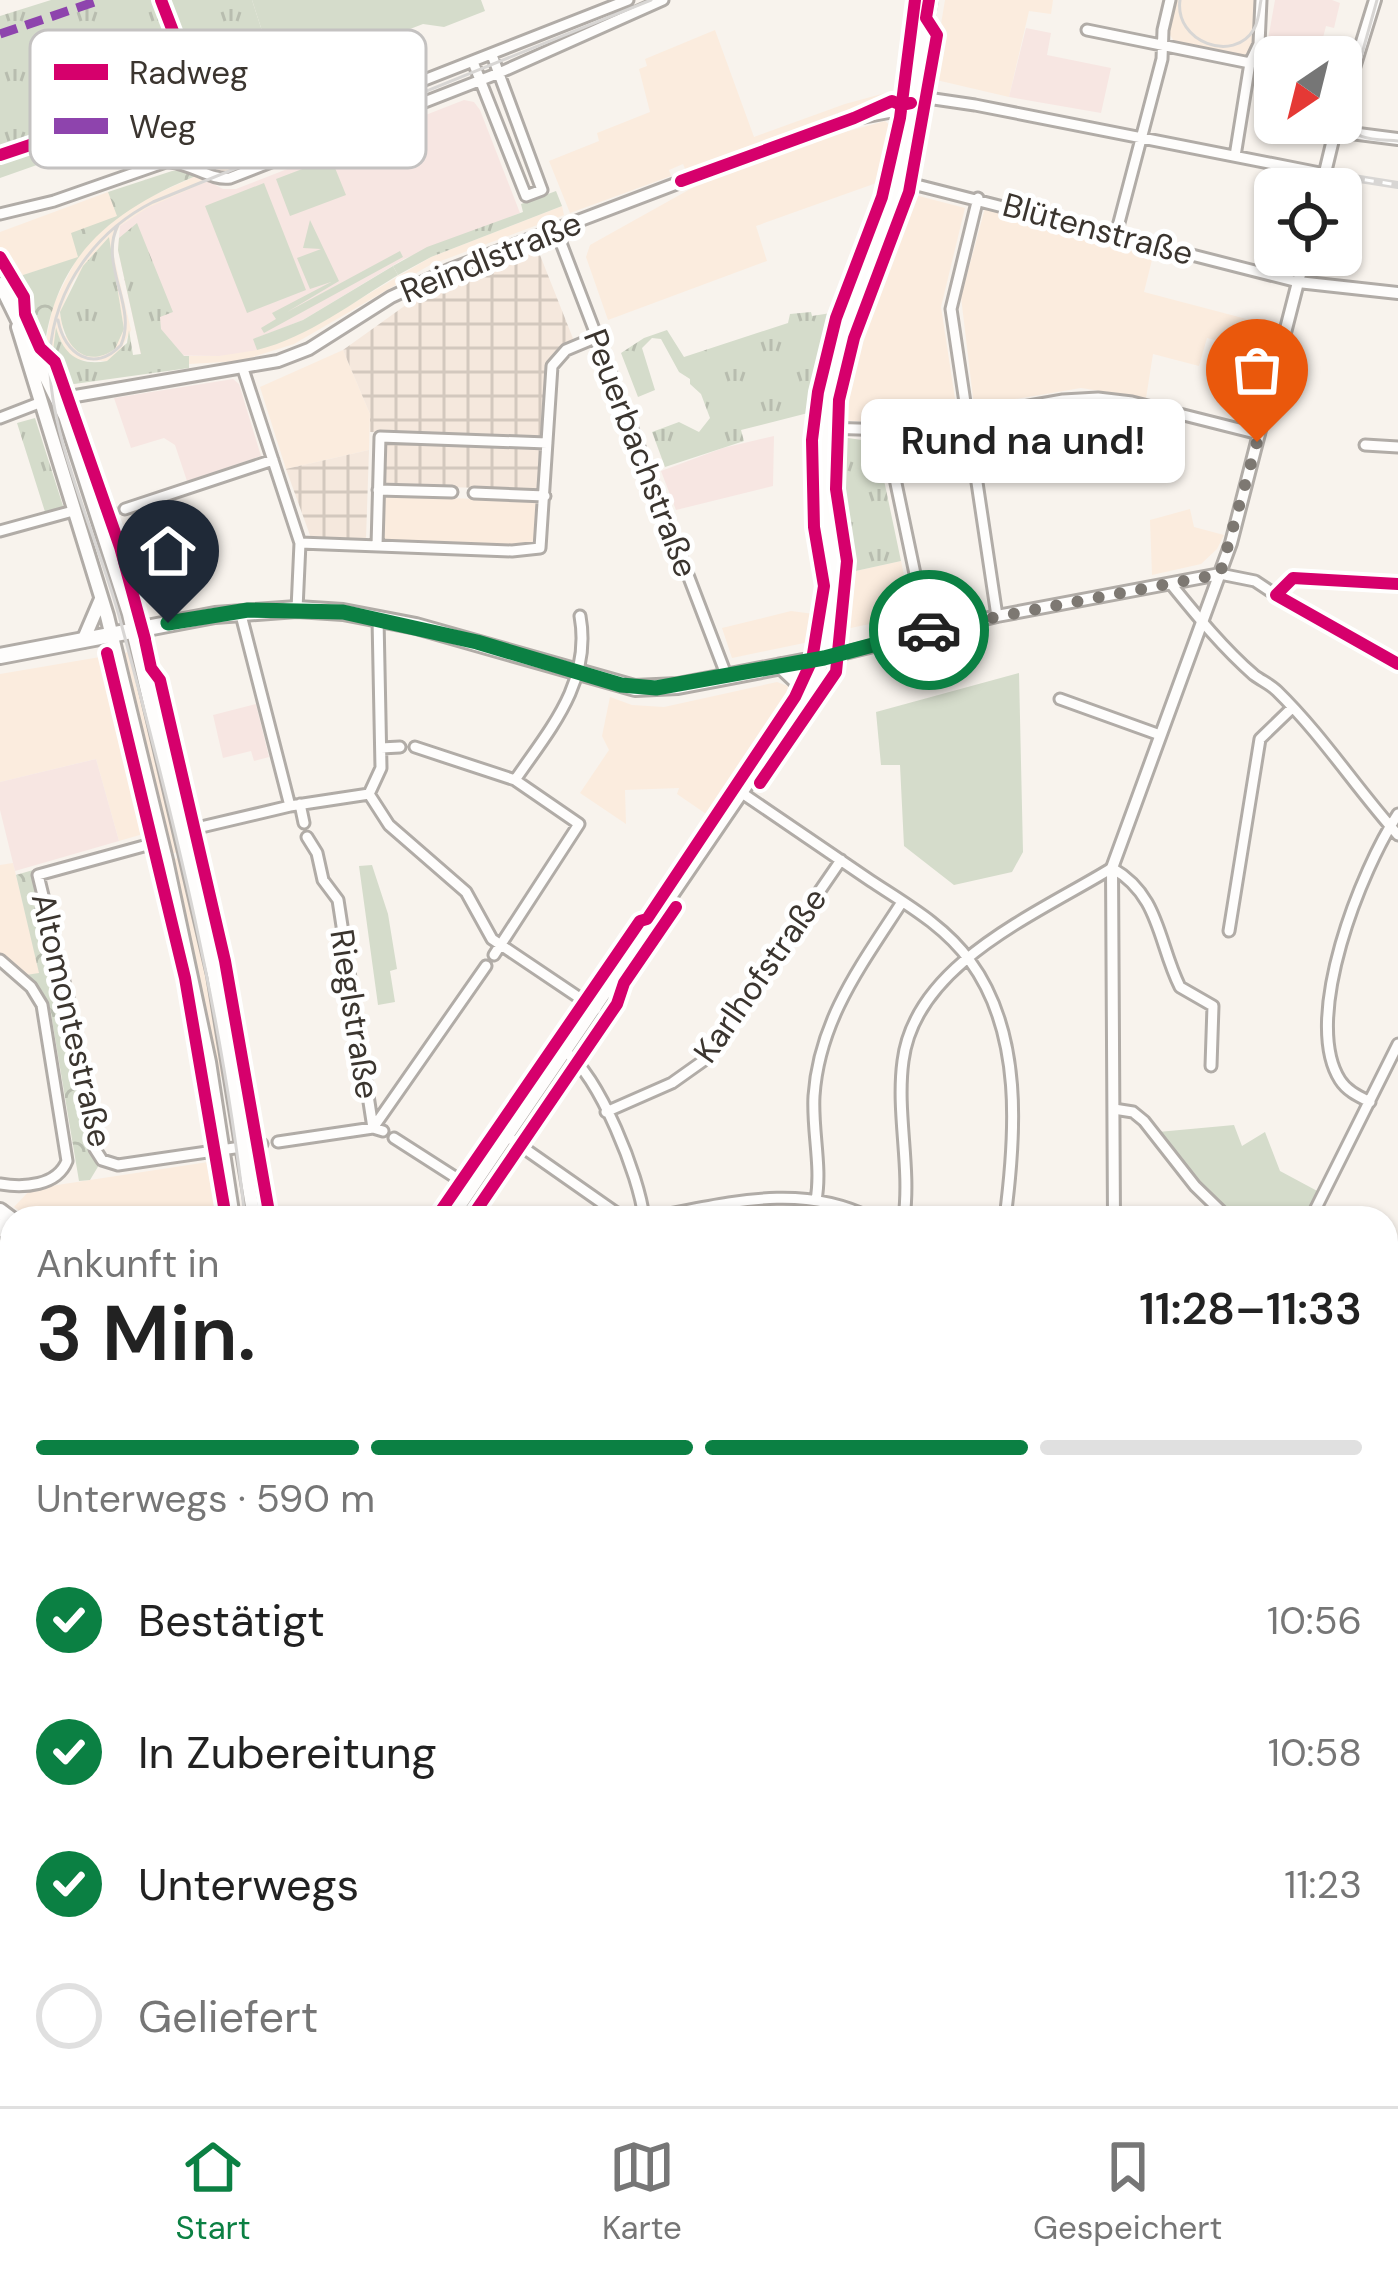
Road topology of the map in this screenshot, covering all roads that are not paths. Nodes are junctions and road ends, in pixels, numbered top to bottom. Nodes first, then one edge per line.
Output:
1 (628, 0) edge
2 (663, 0) edge
3 (929, 0) edge
4 (1170, 0) edge
5 (1261, 0) edge
6 (1375, 0) edge
7 (1087, 30) dead end
8 (1362, 42) edge
9 (1162, 46) junction
10 (492, 55) junction
11 (473, 62) junction
12 (1250, 63) junction
13 (499, 74) junction
14 (426, 81) edge
15 (481, 81) junction
16 (426, 102) edge
17 (906, 104) junction
18 (514, 111) junction
19 (496, 118) junction
20 (1362, 132) edge
21 (1142, 136) junction
22 (1398, 139) edge
23 (1234, 156) junction
24 (151, 168) edge
25 (197, 168) edge
26 (256, 168) edge
27 (1294, 168) edge
28 (897, 180) junction
29 (978, 198) junction
30 (0, 214) edge
31 (556, 230) junction
32 (1116, 234) junction
33 (1300, 276) edge
34 (1298, 282) junction
35 (0, 284) edge
36 (1398, 293) edge
37 (15, 314) junction
38 (597, 337) junction
39 (243, 369) junction
40 (58, 399) junction
41 (39, 403) junction
42 (966, 416) junction
43 (0, 418) edge
44 (824, 428) junction
45 (884, 431) junction
46 (1259, 434) junction
47 (547, 443) junction
48 (1365, 445) dead end
49 (1398, 447) edge
50 (273, 460) junction
51 (378, 490) junction
52 (452, 492) dead end
53 (474, 493) dead end
54 (545, 496) junction
55 (124, 509) tunnel mouth
56 (73, 511) junction
57 (0, 531) edge
58 (300, 543) junction
59 (376, 546) junction
60 (1220, 574) junction
61 (1172, 584) junction
62 (1398, 584) edge
63 (1276, 595) junction
64 (101, 598) junction
65 (298, 609) junction
66 (241, 611) junction
67 (580, 616) dead end
68 (997, 616) junction
69 (378, 618) junction
70 (1202, 622) junction
71 (133, 630) junction
72 (927, 631) junction
73 (112, 635) junction
74 (83, 640) junction
75 (0, 656) edge
76 (824, 658) junction
77 (1398, 664) edge
78 (781, 666) junction
79 (580, 672) junction
80 (727, 677) junction
81 (1060, 699) dead end
82 (805, 700) junction
83 (1292, 708) junction
84 (1160, 735) junction
85 (415, 747) dead end
86 (381, 748) junction
87 (400, 748) dead end
88 (515, 780) junction
89 (369, 794) junction
90 (742, 794) junction
91 (295, 805) junction
92 (1398, 814) edge
93 (304, 823) dead end
94 (1394, 831) edge
95 (180, 832) junction
96 (307, 837) dead end
97 (162, 841) junction
98 (841, 860) junction
99 (1112, 868) junction
100 (902, 902) junction
101 (1229, 931) dead end
102 (497, 949) junction
103 (968, 957) junction
104 (0, 959) edge
105 (486, 966) dead end
106 (596, 1009) junction
107 (1398, 1045) edge
108 (566, 1052) junction
109 (1211, 1066) dead end
110 (1370, 1102) junction
111 (1114, 1108) junction
112 (606, 1112) junction
113 (378, 1130) junction
114 (508, 1137) junction
115 (394, 1138) dead end
116 (278, 1142) dead end
117 (262, 1144) dead end
118 (245, 1147) junction
119 (224, 1150) junction
120 (0, 1184) edge
121 (472, 1188) junction
122 (816, 1200) junction
123 (231, 1206) edge
124 (252, 1206) edge
125 (460, 1206) edge
126 (601, 1206) edge
127 (642, 1206) edge
128 (715, 1206) edge
129 (834, 1206) edge
130 (906, 1206) edge
131 (1006, 1206) edge
132 (1114, 1206) edge
133 (1216, 1206) edge
134 (1317, 1206) edge

1 - 10 street
2 - 13 street
3 - 17 main road
4 - 9 street
5 - 12 street
6 - 8 street
7 - 9 street
9 - 12 street
9 - 21 street
10 - 11 street
10 - 13 street
11 - 14 street
11 - 15 street
12 - 23 street
13 - 15 street
13 - 18 street
15 - 16 street
15 - 19 street
17 - 21 street, Reindlstraße
17 - 28 main road
17 - 31 street, Reindlstraße
18 - 19 street
18 - 19 street
20 - 22 street
21 - 23 street, Reindlstraße
21 - 32 street
23 - 27 street, Reindlstraße
24 - 30 street
25 - 26 street
28 - 29 street, Blütenstraße
28 - 44 main road
29 - 32 street, Blütenstraße
29 - 42 street
31 - 38 street, Peuerbachstraße
31 - 39 street, Reindlstraße
32 - 34 street, Blütenstraße
33 - 34 street
34 - 36 street
34 - 46 street
35 - 37 main road
37 - 40 main road
37 - 41 main road
38 - 47 street
38 - 80 street, Peuerbachstraße
39 - 40 street, Reindlstraße
39 - 50 street
40 - 41 main road
40 - 71 main road
41 - 43 street
41 - 56 main road
42 - 45 street
42 - 46 street
42 - 68 street
44 - 45 street
44 - 76 main road
45 - 72 street
46 - 60 street
47 - 51 street
47 - 54 street
48 - 49 street
50 - 55 street
50 - 58 street
51 - 52 street
51 - 59 street
53 - 54 street
54 - 59 street
56 - 57 street
56 - 64 main road
58 - 59 street
58 - 65 street
60 - 61 street
60 - 63 street
60 - 70 street
61 - 68 street
61 - 70 street
62 - 63 street
63 - 77 street
64 - 73 main road
64 - 74 main road
65 - 66 main road
65 - 69 main road
66 - 71 main road
66 - 91 street
67 - 79 street
68 - 72 street
69 - 79 main road
69 - 86 street
70 - 83 street
70 - 84 street
71 - 73 main road
71 - 95 main road
72 - 76 street
73 - 74 main road
73 - 97 main road
74 - 75 main road
76 - 78 main road
76 - 82 main road
78 - 80 main road
78 - 82 main road
79 - 80 main road
79 - 88 street
81 - 84 street
82 - 90 main road
83 - 94 street
83 - 101 street
84 - 99 street
85 - 88 street
86 - 87 street
86 - 89 street
88 - 102 street
89 - 91 street
89 - 102 street
90 - 98 street
90 - 106 main road
91 - 93 street
91 - 95 street
92 - 94 street
94 - 110 street
95 - 118 main road
96 - 113 street, Rieglstraße
97 - 119 main road
97 - 119 street, Altomontestraße
98 - 100 street
98 - 112 street, Karlhofstraße
99 - 103 street
99 - 109 street
99 - 111 street
100 - 103 street
100 - 122 street
102 - 106 street
103 - 130 street
103 - 131 street
104 - 120 street
105 - 113 street
106 - 108 main road
107 - 110 street
108 - 112 street
108 - 114 main road
110 - 134 street
111 - 132 street
111 - 133 street
112 - 127 street
113 - 116 street
114 - 121 main road
114 - 126 street
115 - 121 street
117 - 118 street
118 - 119 street
118 - 124 main road
119 - 123 main road
121 - 125 main road
122 - 128 street
122 - 129 street

